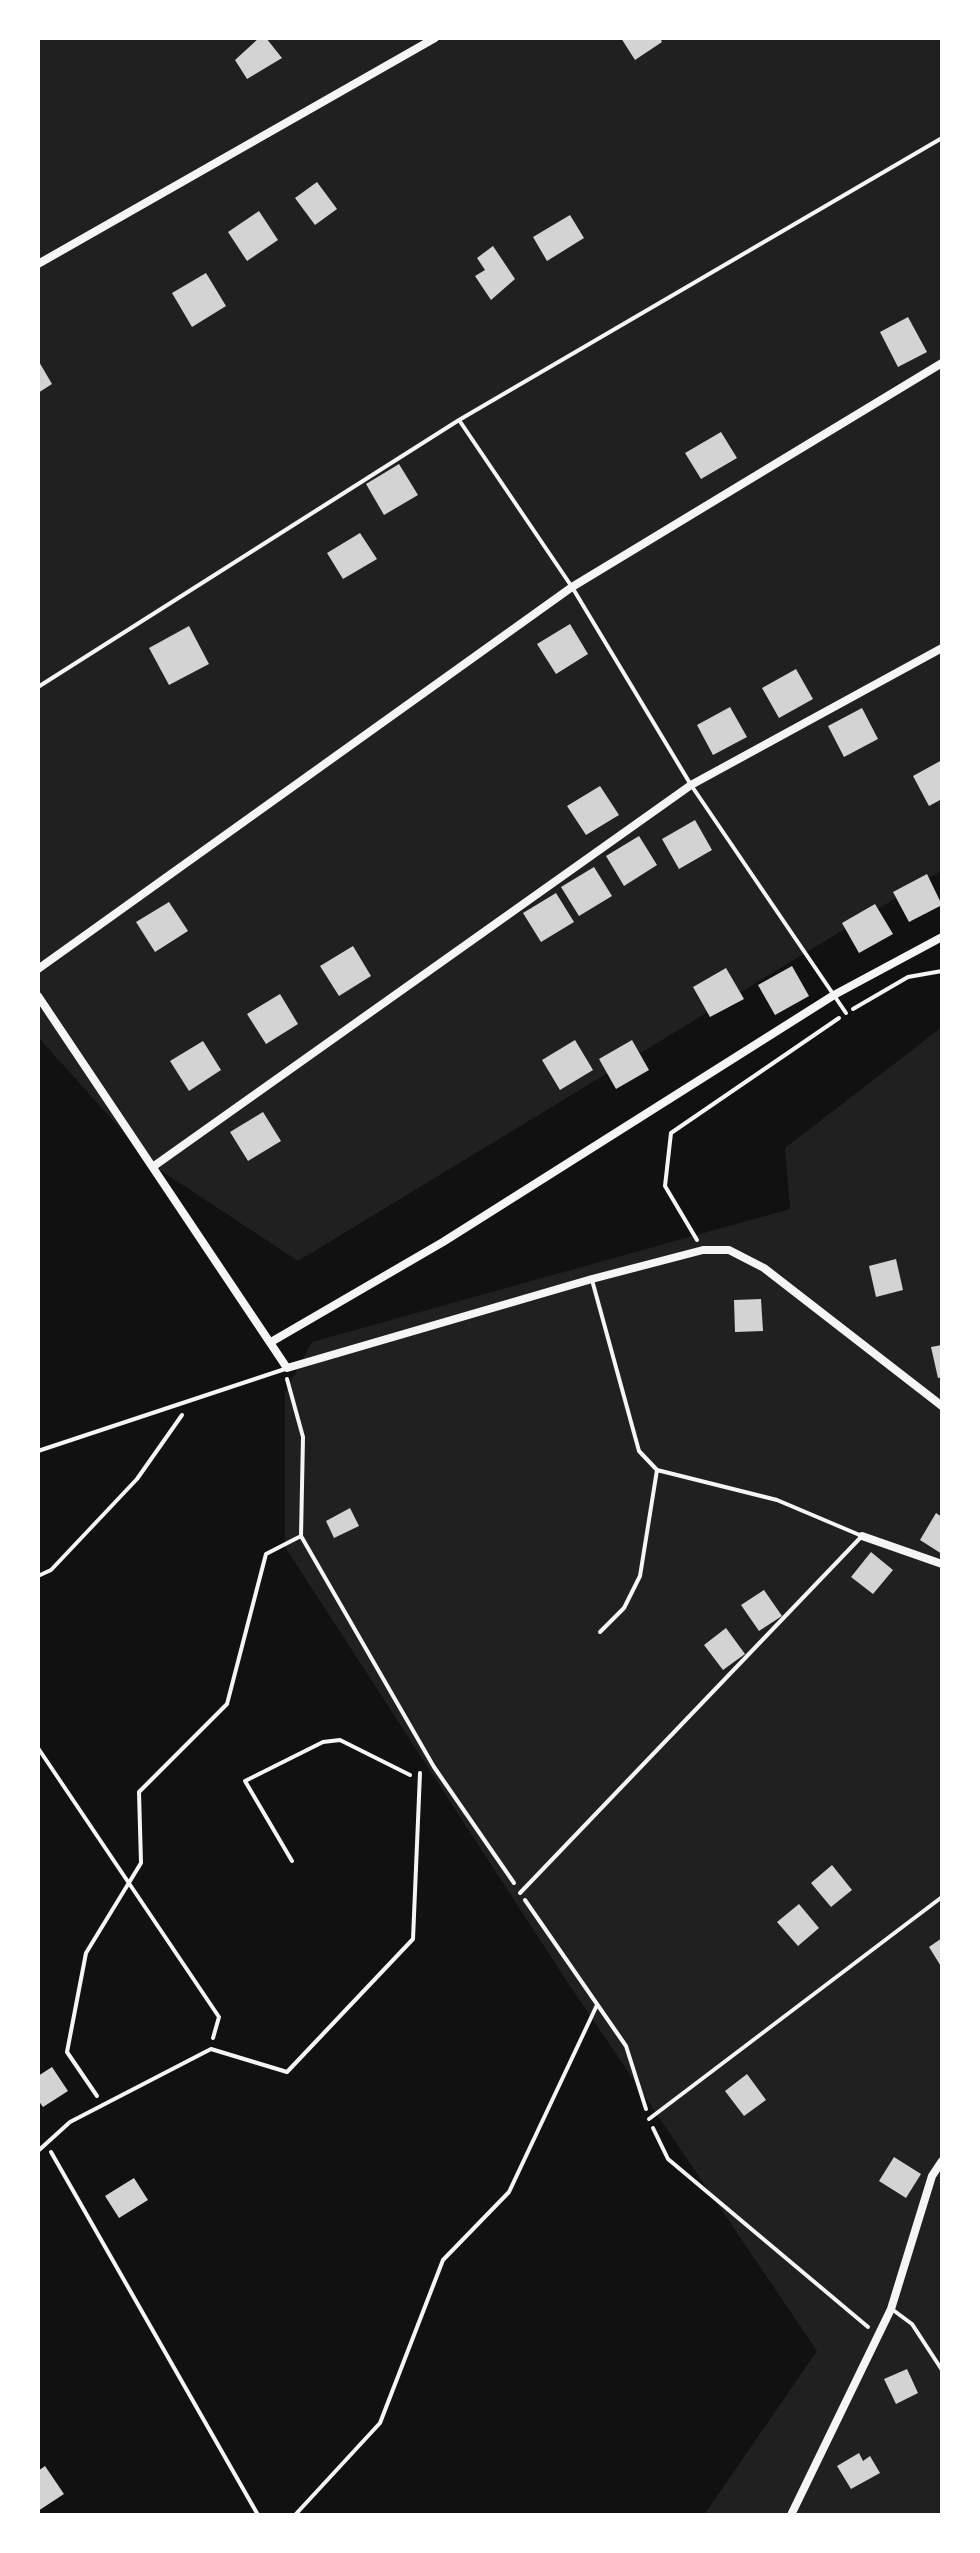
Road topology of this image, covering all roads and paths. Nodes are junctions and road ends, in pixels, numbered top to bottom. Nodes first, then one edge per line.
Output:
1 (435, 38) edge
2 (942, 138) edge
3 (38, 264) edge
4 (942, 363) edge
5 (459, 420) junction
6 (572, 587) junction
7 (942, 648) edge
8 (38, 687) edge
9 (691, 785) junction
10 (942, 937) edge
11 (38, 969) edge
12 (942, 971) edge
13 (834, 995) junction
14 (38, 996) edge
15 (846, 1013) junction
16 (154, 1166) junction
17 (703, 1250) junction
18 (592, 1279) junction
19 (271, 1342) junction
20 (287, 1368) junction
21 (192, 1400) junction
22 (942, 1406) edge
23 (38, 1451) edge
24 (657, 1470) junction
25 (301, 1536) junction
26 (862, 1536) junction
27 (942, 1564) edge
28 (38, 1576) edge
29 (600, 1632) dead end
30 (38, 1748) edge
31 (434, 1767) junction
32 (420, 1773) junction
33 (292, 1861) dead end
34 (126, 1883) junction
35 (520, 1893) junction
36 (942, 1897) edge
37 (597, 2004) junction
38 (211, 2049) junction
39 (102, 2103) junction
40 (649, 2119) junction
41 (47, 2147) junction
42 (38, 2151) edge
43 (942, 2161) edge
44 (891, 2309) junction
45 (876, 2334) junction
46 (942, 2370) edge
47 (258, 2515) edge
48 (295, 2515) edge
49 (791, 2515) edge

1 - 3 street
2 - 5 lane
4 - 6 street
5 - 6 lane
5 - 8 lane
6 - 9 lane
6 - 11 street
7 - 9 street
9 - 13 lane
9 - 16 street
10 - 13 street
12 - 15 path
13 - 15 lane
13 - 19 street
14 - 16 street
15 - 17 path
16 - 19 street
17 - 18 street
17 - 22 street
18 - 20 street
18 - 24 lane
19 - 20 street
20 - 21 lane
20 - 25 path
21 - 23 lane
21 - 28 path
24 - 26 lane
24 - 29 lane
25 - 31 path
25 - 34 path
26 - 27 street
26 - 35 lane
30 - 34 path
31 - 32 path
31 - 35 path
32 - 33 path
32 - 38 lane
34 - 38 path
34 - 39 path
35 - 37 path
36 - 40 lane
37 - 40 path
37 - 48 path
38 - 39 lane
39 - 41 lane
40 - 45 path
41 - 42 lane
41 - 47 path
43 - 44 street
44 - 45 street
44 - 46 lane
45 - 49 street

